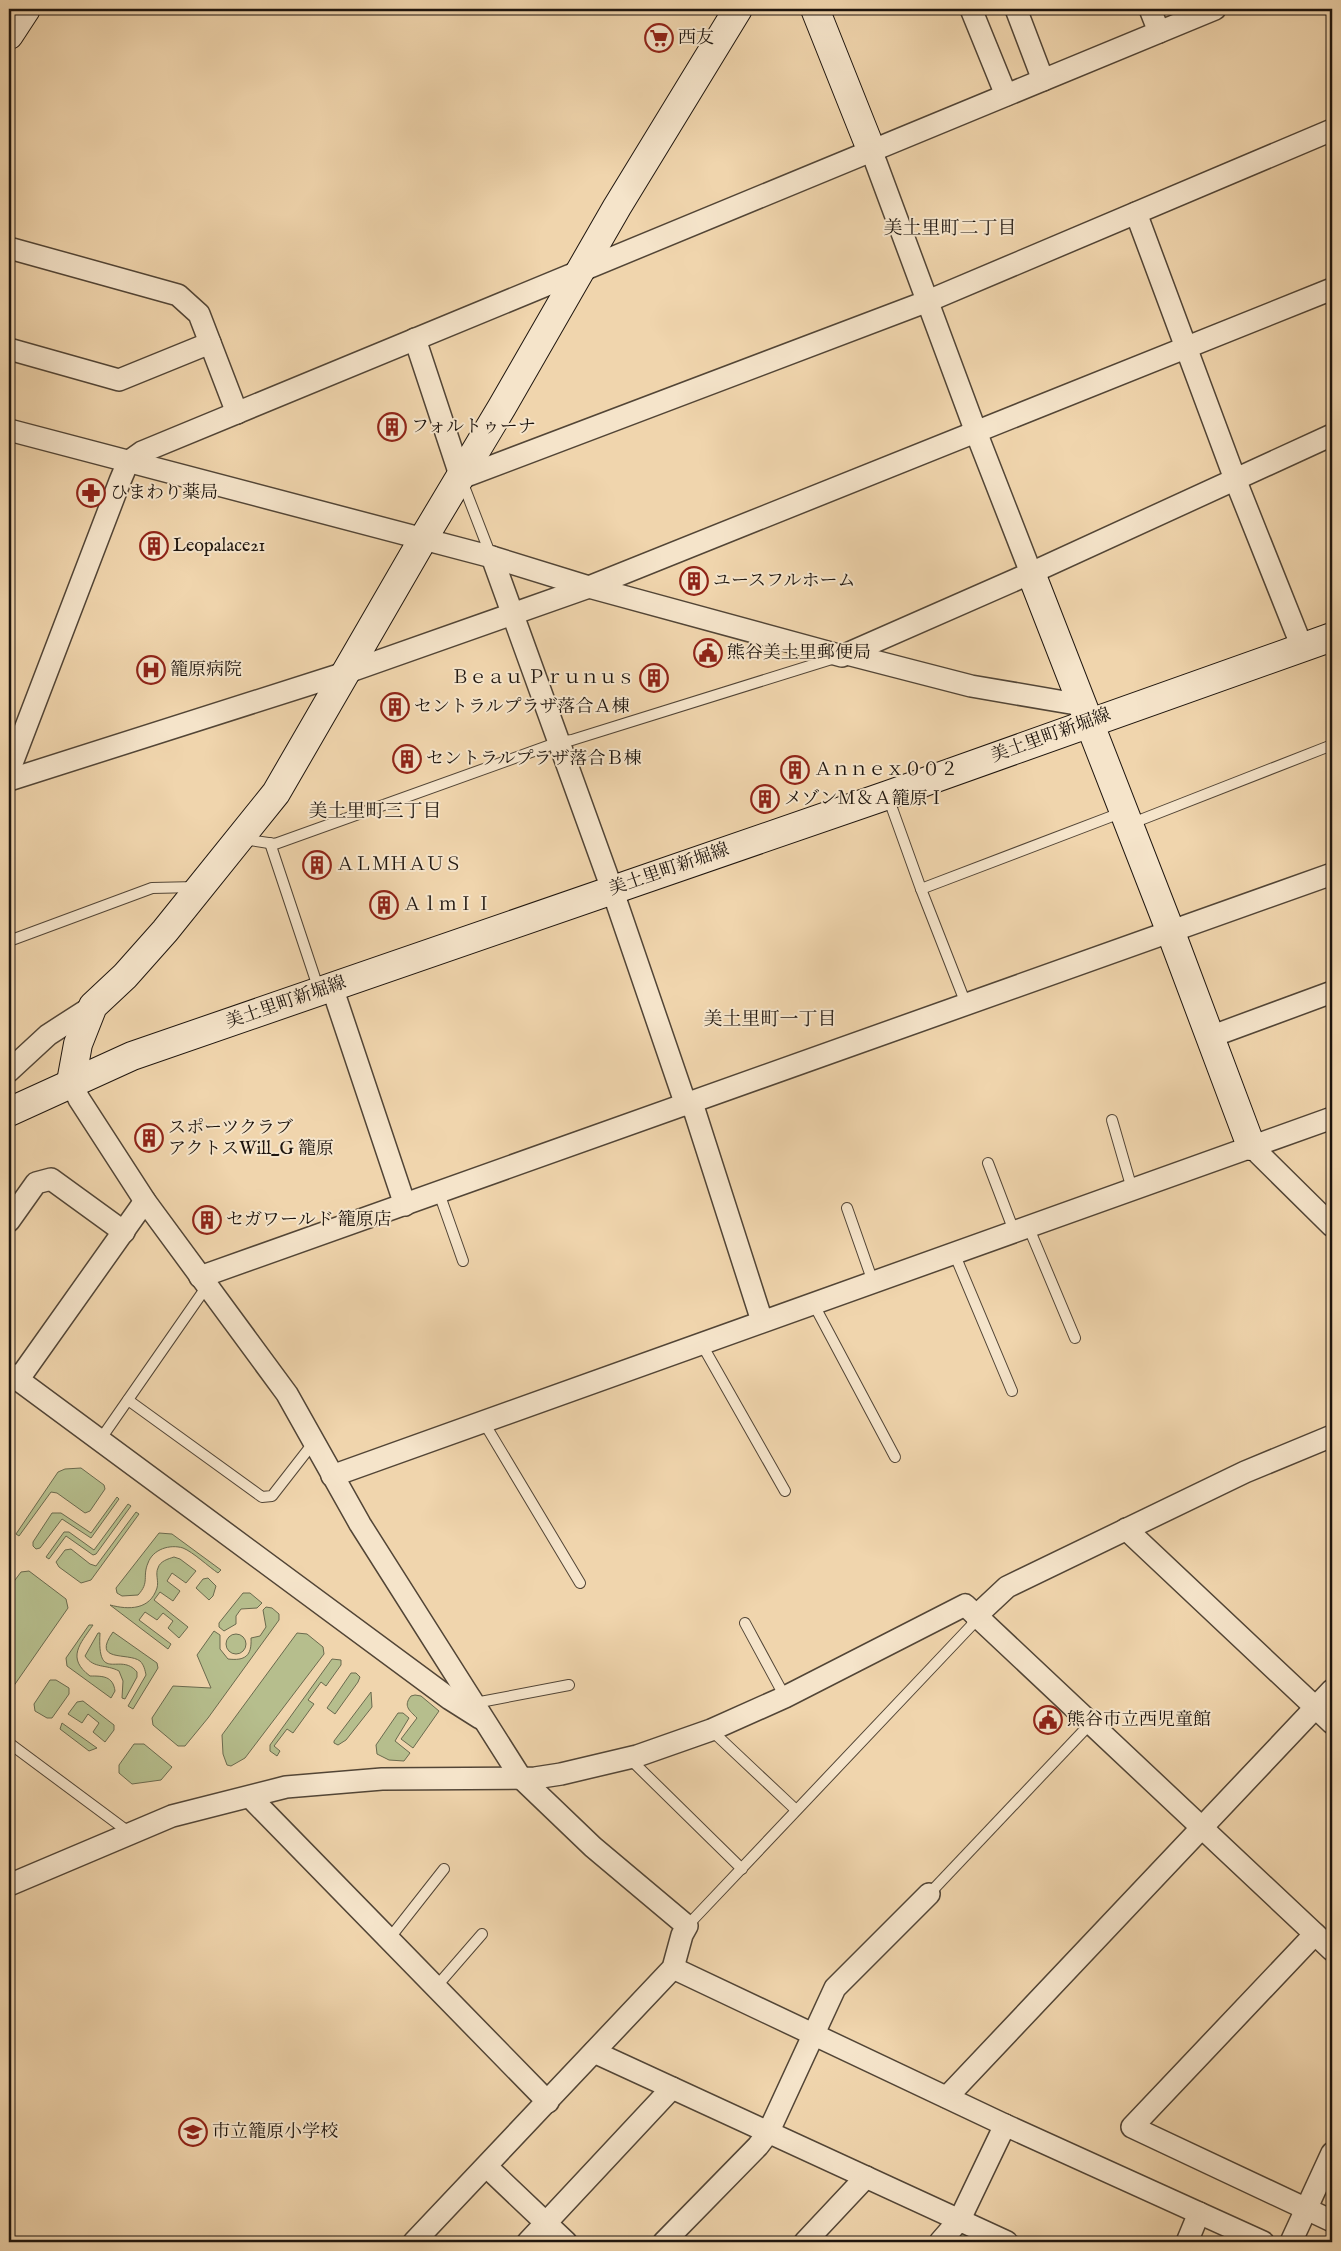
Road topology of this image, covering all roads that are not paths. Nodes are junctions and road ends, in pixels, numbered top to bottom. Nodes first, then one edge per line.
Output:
1 (26, 9) edge
2 (738, 9) edge
3 (815, 9) edge
4 (971, 9) edge
5 (1016, 9) edge
6 (1150, 9) edge
7 (1215, 9) edge
8 (1159, 32) junction
9 (9, 35) edge
10 (1043, 80) junction
11 (1006, 95) junction
12 (1332, 130) edge
13 (872, 152) junction
14 (1136, 213) junction
15 (9, 248) edge
16 (583, 269) junction
17 (1332, 289) edge
18 (928, 301) junction
19 (415, 339) junction
20 (210, 343) junction
21 (1186, 348) junction
22 (9, 349) edge
23 (237, 413) junction
24 (9, 430) edge
25 (976, 432) junction
26 (1332, 435) edge
27 (128, 462) junction
28 (461, 478) junction
29 (1235, 479) junction
30 (423, 539) junction
31 (492, 557) junction
32 (1031, 574) junction
33 (589, 587) junction
34 (513, 614) junction
35 (1332, 637) edge
36 (1302, 647) junction
37 (845, 655) junction
38 (345, 673) junction
39 (1086, 714) junction
40 (559, 742) junction
41 (1332, 745) edge
42 (9, 771) edge
43 (9, 780) edge
44 (888, 795) junction
45 (1126, 818) junction
46 (239, 838) junction
47 (270, 843) junction
48 (1332, 874) edge
49 (200, 887) junction
50 (612, 889) junction
51 (921, 889) junction
52 (1170, 930) junction
53 (9, 941) edge
54 (326, 989) junction
55 (1332, 992) edge
56 (966, 1004) junction
57 (93, 1006) junction
58 (1210, 1037) junction
59 (9, 1071) edge
60 (71, 1082) junction
61 (689, 1104) junction
62 (9, 1112) edge
63 (1332, 1118) edge
64 (1112, 1120) dead end
65 (1251, 1146) junction
66 (988, 1163) dead end
67 (1132, 1189) junction
68 (439, 1192) junction
69 (145, 1201) junction
70 (405, 1205) junction
71 (847, 1208) dead end
72 (9, 1221) edge
73 (1332, 1226) edge
74 (1021, 1228) junction
75 (124, 1232) junction
76 (954, 1253) junction
77 (463, 1261) dead end
78 (204, 1282) junction
79 (873, 1282) junction
80 (813, 1303) junction
81 (762, 1321) junction
82 (1075, 1338) dead end
83 (700, 1344) junction
84 (14, 1376) edge
85 (1012, 1391) dead end
86 (128, 1400) junction
87 (483, 1421) junction
88 (1332, 1436) edge
89 (100, 1440) junction
90 (314, 1442) junction
91 (895, 1457) dead end
92 (332, 1476) junction
93 (785, 1492) dead end
94 (1126, 1530) junction
95 (580, 1583) dead end
96 (976, 1616) junction
97 (745, 1623) dead end
98 (569, 1685) dead end
99 (1332, 1690) edge
100 (457, 1692) junction
101 (785, 1697) junction
102 (475, 1703) junction
103 (1315, 1708) junction
104 (486, 1722) junction
105 (1091, 1723) junction
106 (1332, 1723) edge
107 (710, 1730) junction
108 (9, 1743) edge
109 (629, 1758) junction
110 (521, 1778) junction
111 (250, 1797) junction
112 (796, 1810) junction
113 (1203, 1828) junction
114 (130, 1833) junction
115 (444, 1869) dead end
116 (742, 1869) junction
117 (9, 1885) edge
118 (929, 1894) joint
119 (687, 1926) junction
120 (482, 1934) dead end
121 (1315, 1934) junction
122 (389, 1940) junction
123 (1332, 1950) edge
124 (673, 1968) junction
125 (436, 1987) junction
126 (813, 2034) junction
127 (594, 2052) junction
128 (672, 2088) junction
129 (947, 2097) junction
130 (548, 2102) junction
131 (1005, 2124) junction
132 (768, 2133) junction
133 (1332, 2153) edge
134 (486, 2167) junction
135 (866, 2177) junction
136 (1306, 2209) junction
137 (1200, 2213) junction
138 (960, 2219) junction
139 (1332, 2221) edge
140 (546, 2224) junction
141 (414, 2242) edge
142 (528, 2242) edge
143 (566, 2242) edge
144 (664, 2242) edge
145 (805, 2242) edge
146 (940, 2242) edge
147 (1007, 2242) edge
148 (1187, 2242) edge
149 (1263, 2242) edge
150 (1290, 2242) edge

1 - 9 street
2 - 16 street
3 - 13 street
4 - 11 street
5 - 10 street
6 - 8 street
7 - 8 street
8 - 10 street
10 - 11 street
11 - 13 street
12 - 14 street
13 - 16 street
13 - 18 street
14 - 18 street
14 - 21 street
15 - 20 street
16 - 19 street
16 - 28 street
17 - 21 street
18 - 25 street
18 - 28 street
19 - 23 street
19 - 28 street
20 - 22 street
20 - 23 street
21 - 25 street
21 - 29 street
23 - 27 street
24 - 27 street
25 - 32 street
25 - 33 street
26 - 29 street
27 - 30 street
27 - 42 street
28 - 30 street
28 - 31 lane
29 - 32 street
29 - 36 street
30 - 31 street
30 - 38 street
31 - 33 street
31 - 34 street
32 - 37 street
32 - 39 street
33 - 34 street
33 - 37 street
34 - 38 street
34 - 40 street
35 - 36 street, 美土里町新堀線
36 - 39 street, 美土里町新堀線
37 - 39 street
37 - 40 lane
38 - 43 street
38 - 46 street
39 - 44 street, 美土里町新堀線
39 - 45 street
40 - 47 lane
40 - 50 street
41 - 45 lane
44 - 50 street, 美土里町新堀線
44 - 51 lane
45 - 51 lane
45 - 52 street
46 - 47 lane
46 - 49 street
47 - 54 lane
48 - 52 street
49 - 53 lane
49 - 57 street
50 - 54 street, 美土里町新堀線
50 - 61 street
51 - 56 lane
52 - 56 street
52 - 58 street
54 - 60 street, 美土里町新堀線
54 - 70 street
55 - 58 street
56 - 61 street
57 - 59 street
57 - 60 street
58 - 65 street
60 - 62 street, 美土里町新堀線
60 - 69 street
61 - 68 street
61 - 81 street
63 - 65 street
64 - 67 lane
65 - 67 street
65 - 73 street
66 - 74 lane
67 - 74 street
68 - 70 street
68 - 77 lane
69 - 75 street
69 - 78 street
70 - 78 street
71 - 79 lane
72 - 75 street
74 - 76 street
74 - 82 lane
75 - 84 street
76 - 79 street
76 - 85 lane
78 - 86 lane
78 - 90 street
79 - 80 street
80 - 81 street
80 - 91 lane
81 - 83 street
83 - 87 street
83 - 93 lane
84 - 89 street
86 - 89 lane
86 - 90 lane
87 - 92 street
87 - 95 lane
88 - 94 street
89 - 100 street
90 - 92 street
92 - 100 street
94 - 96 street
94 - 103 street
96 - 101 street
96 - 105 street
96 - 112 lane
97 - 101 lane
98 - 102 lane
99 - 103 street
100 - 102 street
100 - 104 street
101 - 107 street
102 - 104 street
103 - 106 street
103 - 113 street
104 - 110 street
105 - 113 street
105 - 118 lane
107 - 109 street
107 - 112 lane
108 - 114 lane
109 - 110 street
109 - 116 lane
110 - 111 street
110 - 119 street
111 - 114 street
111 - 122 street
112 - 116 lane
113 - 121 street
113 - 129 street
114 - 117 street
115 - 122 lane
116 - 119 lane
118 - 126 street
119 - 124 street
120 - 125 lane
121 - 123 street
121 - 136 street
122 - 125 street
124 - 126 street
124 - 127 street
125 - 130 street
126 - 129 street
126 - 132 street
127 - 128 street
127 - 130 street
128 - 132 street
128 - 140 street
129 - 131 street
130 - 134 street
131 - 137 street
131 - 138 street
132 - 135 street
132 - 144 street
133 - 136 street
134 - 140 street
134 - 141 street
135 - 138 street
135 - 145 street
136 - 139 street
136 - 150 street
137 - 148 street
137 - 149 street
138 - 146 street
138 - 147 street
140 - 142 street
140 - 143 street

